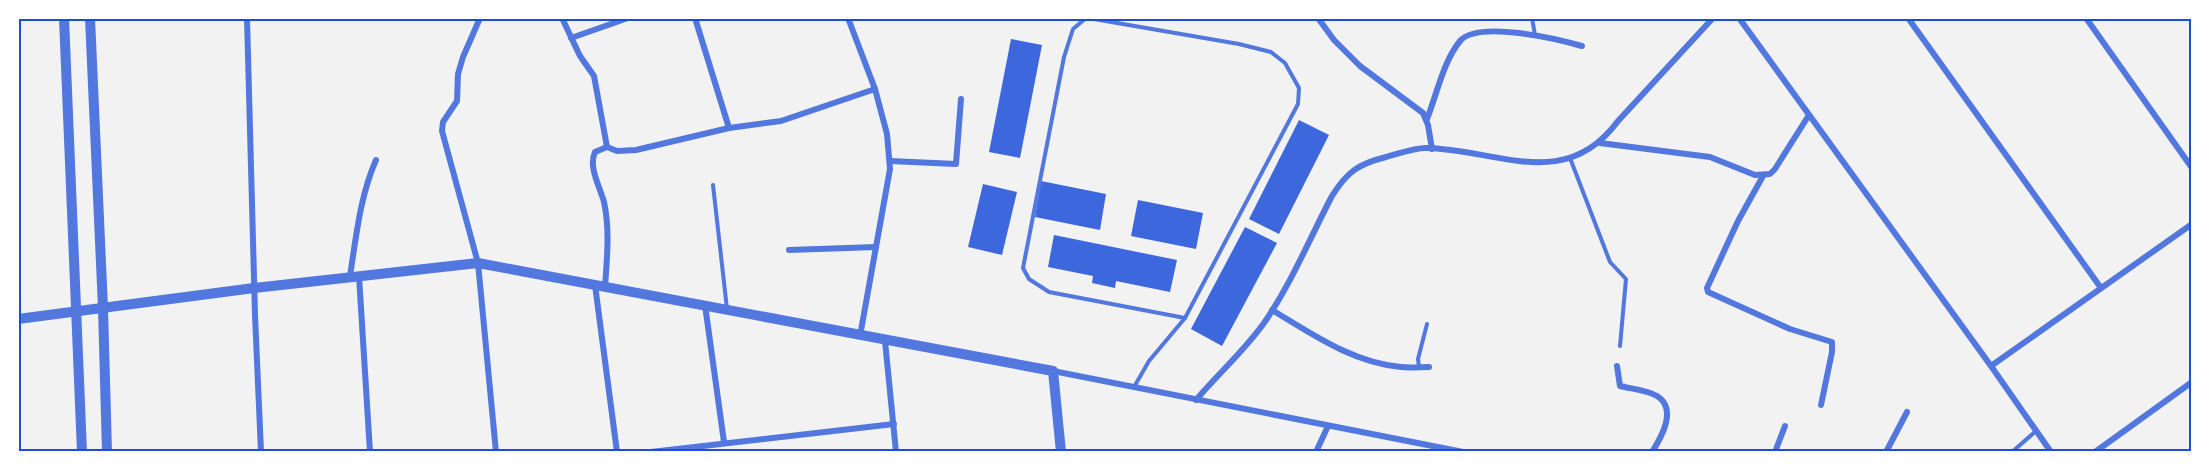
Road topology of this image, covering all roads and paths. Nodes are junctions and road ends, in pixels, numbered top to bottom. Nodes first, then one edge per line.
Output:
1 (64, 18) edge
2 (90, 18) edge
3 (247, 18) edge
4 (480, 18) edge
5 (562, 18) edge
6 (628, 18) edge
7 (695, 18) edge
8 (848, 18) edge
9 (1087, 18) edge
10 (1318, 18) edge
11 (1532, 18) edge
12 (1713, 18) edge
13 (1738, 18) edge
14 (1908, 18) edge
15 (2086, 18) edge
16 (1536, 36) junction
17 (571, 38) junction
18 (1582, 46) dead end
19 (876, 90) junction
20 (961, 99) dead end
21 (1809, 115) junction
22 (1427, 119) junction
23 (729, 128) junction
24 (1600, 142) junction
25 (608, 147) junction
26 (1432, 149) junction
27 (1570, 158) junction
28 (376, 160) dead end
29 (890, 161) junction
30 (2192, 168) edge
31 (1764, 176) junction
32 (713, 185) dead end
33 (2192, 224) edge
34 (876, 247) junction
35 (789, 250) dead end
36 (478, 263) junction
37 (354, 276) junction
38 (600, 286) junction
39 (254, 288) junction
40 (2101, 288) junction
41 (705, 305) junction
42 (103, 308) junction
43 (727, 310) junction
44 (1272, 310) junction
45 (77, 312) junction
46 (1185, 318) junction
47 (18, 319) edge
48 (1427, 324) dead end
49 (860, 336) junction
50 (885, 341) junction
51 (1620, 346) dead end
52 (1617, 366) dead end
53 (1991, 366) junction
54 (1419, 367) junction
55 (1429, 367) dead end
56 (1053, 371) junction
57 (2192, 382) edge
58 (1134, 387) junction
59 (1196, 400) junction
60 (1821, 405) dead end
61 (1907, 412) dead end
62 (894, 424) junction
63 (1328, 426) junction
64 (1785, 426) dead end
65 (2036, 431) junction
66 (724, 442) junction
67 (82, 452) edge
68 (107, 452) edge
69 (261, 452) edge
70 (370, 452) edge
71 (496, 452) edge
72 (617, 452) edge
73 (651, 452) edge
74 (896, 452) edge
75 (1061, 452) edge
76 (1316, 452) edge
77 (1462, 452) edge
78 (1652, 452) edge
79 (1775, 452) edge
80 (1886, 452) edge
81 (2012, 452) edge
82 (2051, 452) edge
83 (2095, 452) edge

1 - 45 street
2 - 42 street
3 - 39 street
4 - 36 street
5 - 17 street
6 - 17 street
7 - 23 street
8 - 19 street
9 - 46 lane
9 - 46 lane
10 - 22 street
11 - 16 lane
12 - 24 street
13 - 21 street
14 - 40 street
15 - 30 street
16 - 18 street
16 - 22 street
17 - 25 street
19 - 23 street
19 - 29 street
20 - 29 street
21 - 31 street
21 - 53 street
22 - 26 street
23 - 25 street
24 - 27 street
24 - 31 street
25 - 38 street
26 - 27 street
26 - 44 street
27 - 51 lane
28 - 37 street
29 - 34 street
31 - 60 street
32 - 43 lane
33 - 40 street
34 - 35 street
34 - 49 street
36 - 37 street
36 - 38 street
36 - 71 street
37 - 39 street
37 - 70 street
38 - 41 street
38 - 72 street
39 - 42 street
39 - 69 street
40 - 53 street
41 - 43 street
41 - 66 street
42 - 45 street
42 - 68 street
43 - 49 street
44 - 54 street
44 - 59 street
45 - 47 street
45 - 67 street
46 - 58 lane
48 - 54 lane
49 - 50 street
50 - 56 street
50 - 62 street
52 - 78 street
53 - 65 street
54 - 55 street
56 - 58 street
56 - 75 street
57 - 83 street
58 - 59 street
59 - 63 street
61 - 80 street
62 - 66 street
62 - 74 street
63 - 76 street
63 - 77 street
64 - 79 street
65 - 81 lane
65 - 82 street
66 - 73 street

